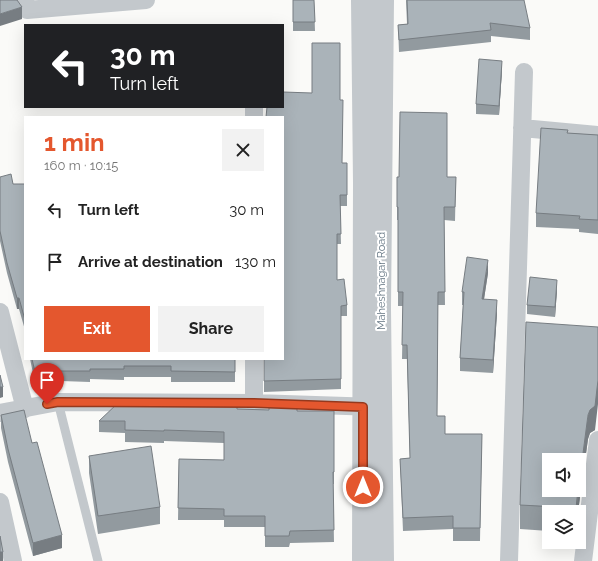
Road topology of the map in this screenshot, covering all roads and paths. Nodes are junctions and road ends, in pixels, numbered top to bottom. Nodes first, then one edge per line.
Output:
1 (25, 0) edge
2 (146, 0) edge
3 (362, 0) edge
4 (383, 0) edge
5 (524, 72) dead end
6 (522, 128) junction
7 (598, 135) edge
8 (0, 312) edge
9 (254, 360) edge
10 (58, 402) junction
11 (254, 403) junction
12 (372, 407) junction
13 (25, 409) junction
14 (0, 414) edge
15 (598, 440) edge
16 (0, 502) edge
17 (14, 561) edge
18 (98, 561) edge
19 (363, 561) edge
20 (383, 561) edge
21 (509, 561) edge
22 (583, 561) edge

1 - 2 street
3 - 12 street, Maheshnagar Road
4 - 12 street, Maheshnagar Road
5 - 6 street
6 - 7 street
6 - 21 street
8 - 13 street
9 - 11 street
10 - 11 street
10 - 13 street
10 - 18 lane
11 - 12 street
12 - 19 street, Maheshnagar Road
12 - 20 street, Maheshnagar Road
13 - 14 street
15 - 22 street
16 - 17 street

